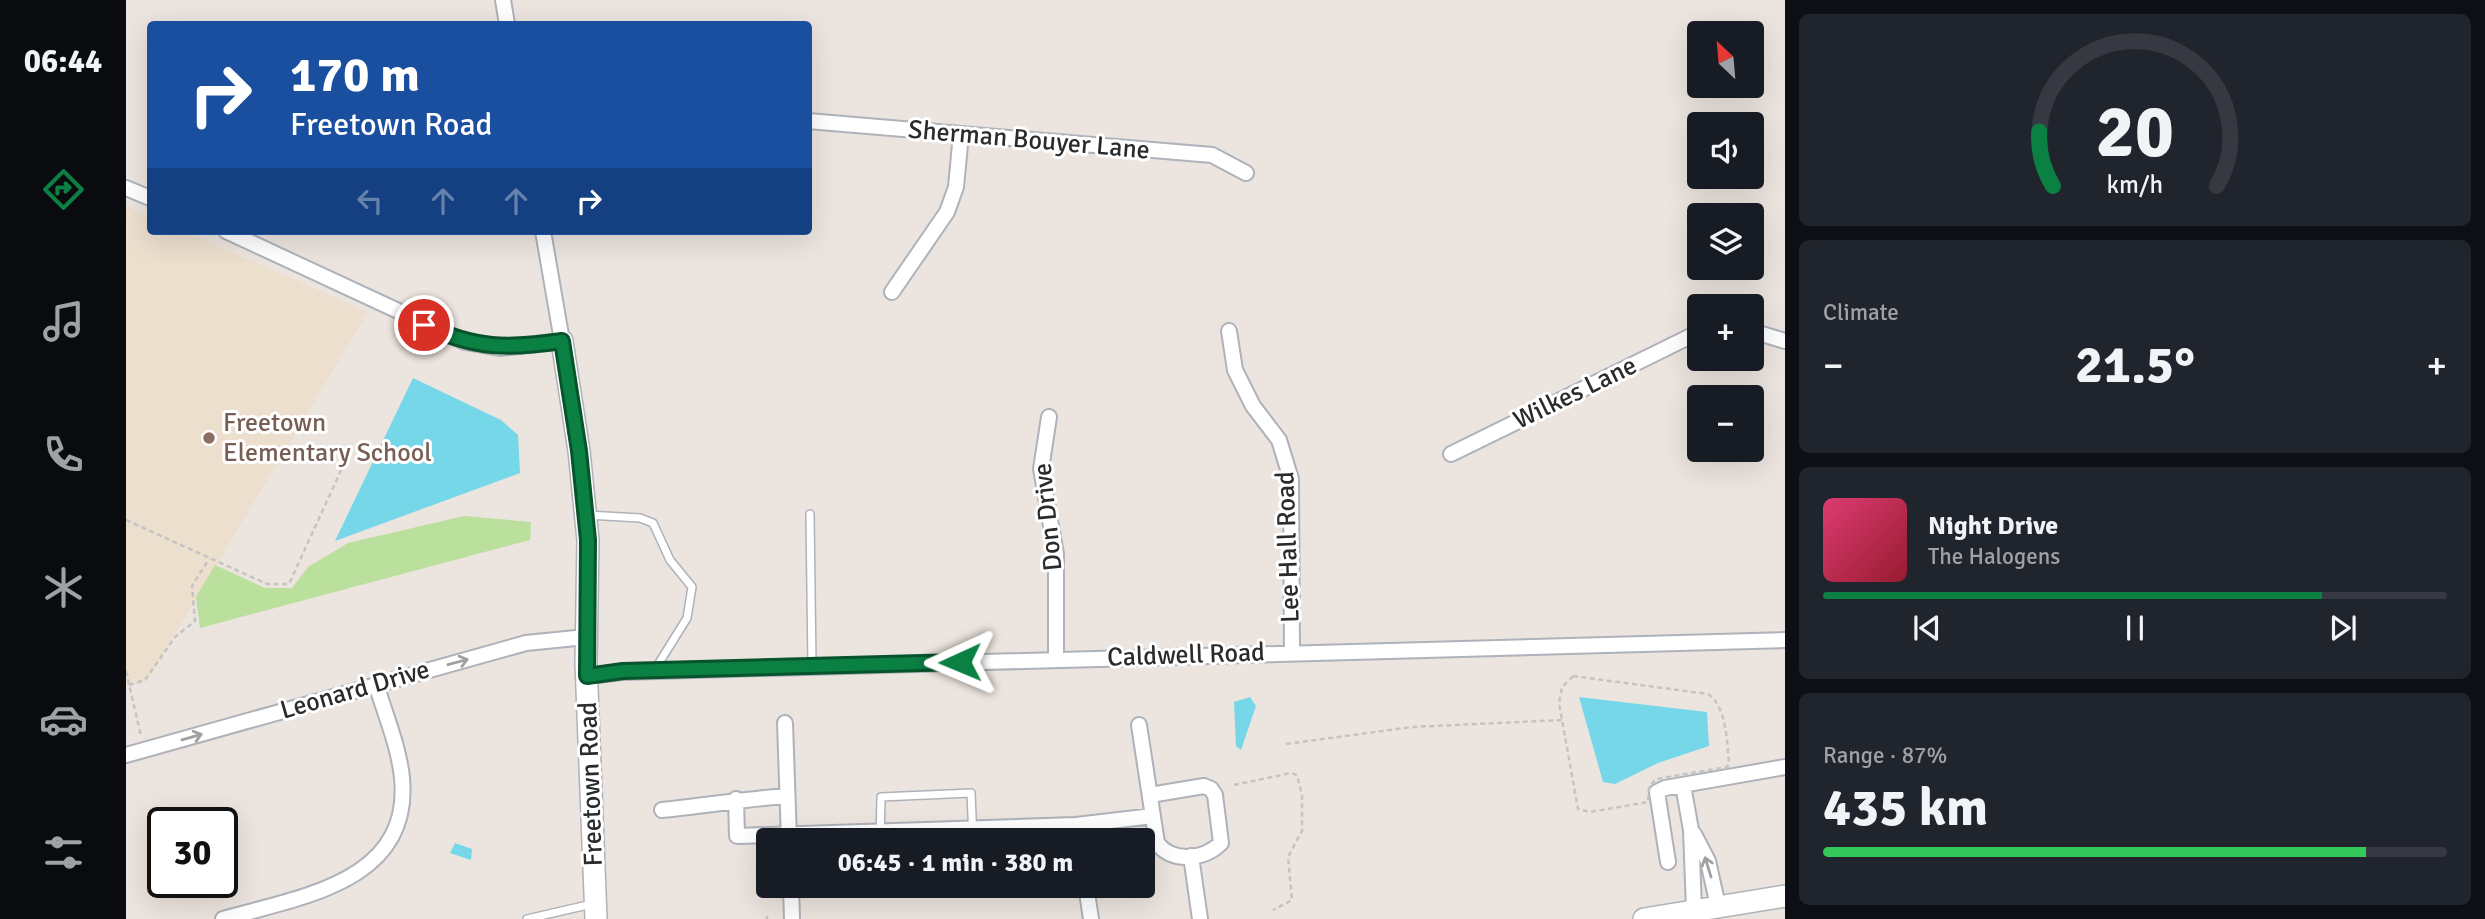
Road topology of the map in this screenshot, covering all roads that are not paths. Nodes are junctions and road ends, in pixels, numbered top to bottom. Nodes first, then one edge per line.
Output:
1 (503, 0) edge
2 (506, 21) edge
3 (812, 121) edge
4 (961, 134) junction
5 (1246, 173) dead end
6 (126, 187) edge
7 (147, 197) edge
8 (235, 235) edge
9 (544, 235) edge
10 (892, 292) dead end
11 (1229, 331) dead end
12 (1764, 335) edge
13 (1687, 338) edge
14 (562, 341) junction
15 (1785, 341) edge
16 (1049, 417) dead end
17 (1451, 454) dead end
18 (810, 514) dead end
19 (586, 515) junction
20 (586, 637) junction
21 (1785, 640) edge
22 (1292, 652) junction
23 (1056, 660) junction
24 (812, 666) junction
25 (654, 671) junction
26 (587, 676) junction
27 (376, 684) junction
28 (785, 723) dead end
29 (1139, 725) dead end
30 (126, 755) edge
31 (1785, 767) edge
32 (1684, 785) junction
33 (1150, 795) junction
34 (787, 796) junction
35 (736, 799) junction
36 (662, 810) dead end
37 (1153, 816) junction
38 (1076, 825) junction
39 (789, 828) edge
40 (880, 828) edge
41 (973, 828) edge
42 (1037, 828) edge
43 (1077, 828) edge
44 (1691, 830) junction
45 (756, 836) edge
46 (1191, 856) junction
47 (1668, 862) dead end
48 (1785, 896) edge
49 (791, 898) edge
50 (1088, 898) edge
51 (1725, 908) junction
52 (1694, 909) junction
53 (596, 911) edge
54 (223, 919) edge
55 (527, 919) edge
56 (792, 919) edge
57 (1091, 919) edge
58 (1200, 919) edge
59 (1644, 919) edge

1 - 2 street
3 - 4 street, Sherman Bouyer Lane
4 - 5 street, Sherman Bouyer Lane
4 - 10 street
6 - 7 street
8 - 14 street
9 - 14 street
11 - 22 street, Lee Hall Road
12 - 15 street
13 - 17 street, Wilkes Lane
14 - 19 street, Freetown Road
16 - 23 street, Don Drive
18 - 24 lane
19 - 20 street, Freetown Road
19 - 25 lane
20 - 26 street, Freetown Road
27 -> 20 street, Leonard Drive
21 - 22 street, Caldwell Road
22 - 23 street, Caldwell Road
23 - 24 street, Caldwell Road
24 - 25 street, Caldwell Road
25 - 26 street, Caldwell Road
26 - 53 street, Freetown Road
30 -> 27 street, Leonard Drive
27 - 54 street
28 - 34 street
29 - 33 street
31 - 32 street
32 - 44 street
32 - 47 street
33 - 37 street
33 - 46 street
34 - 35 street
34 - 39 street
35 - 36 street
35 - 45 street
37 - 38 street
37 - 46 street
38 - 42 street
38 - 43 street
40 - 41 lane
51 -> 44 street
44 - 52 street
46 - 58 street
48 - 51 street
49 - 56 street
50 - 57 street
51 - 52 street
52 - 59 street
53 - 55 lane

